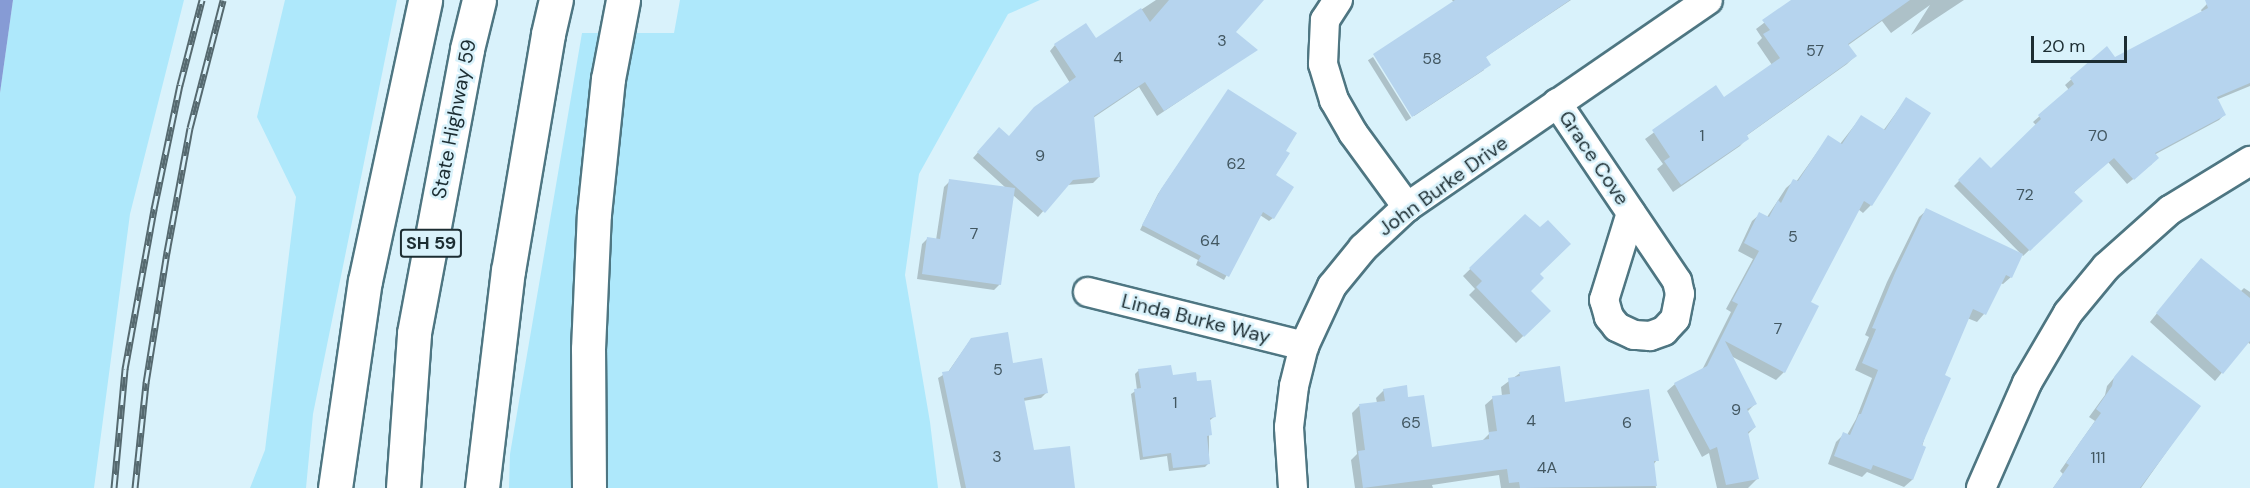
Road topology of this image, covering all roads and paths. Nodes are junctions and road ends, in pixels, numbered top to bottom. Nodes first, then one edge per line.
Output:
1 (425, 0) edge
2 (479, 0) edge
3 (556, 0) edge
4 (623, 0) edge
5 (1338, 0) edge
6 (1708, 0) edge
7 (1557, 103) junction
8 (2250, 161) edge
9 (1407, 207) junction
10 (1631, 213) dead end
11 (1089, 292) dead end
12 (1304, 346) junction
13 (335, 488) edge
14 (403, 488) edge
15 (482, 488) edge
16 (589, 488) edge
17 (1293, 488) edge
18 (1981, 488) edge

1 - 13 main road
2 - 14 main road, State Highway 59 / SH 59
3 - 15 main road
4 - 16 main road
5 - 9 street
6 - 7 street, John Burke Drive
7 - 9 street, John Burke Drive
7 - 10 street, Grace Cove
8 - 18 street
9 - 12 street, John Burke Drive
11 - 12 street, Linda Burke Way
12 - 17 street, John Burke Drive

